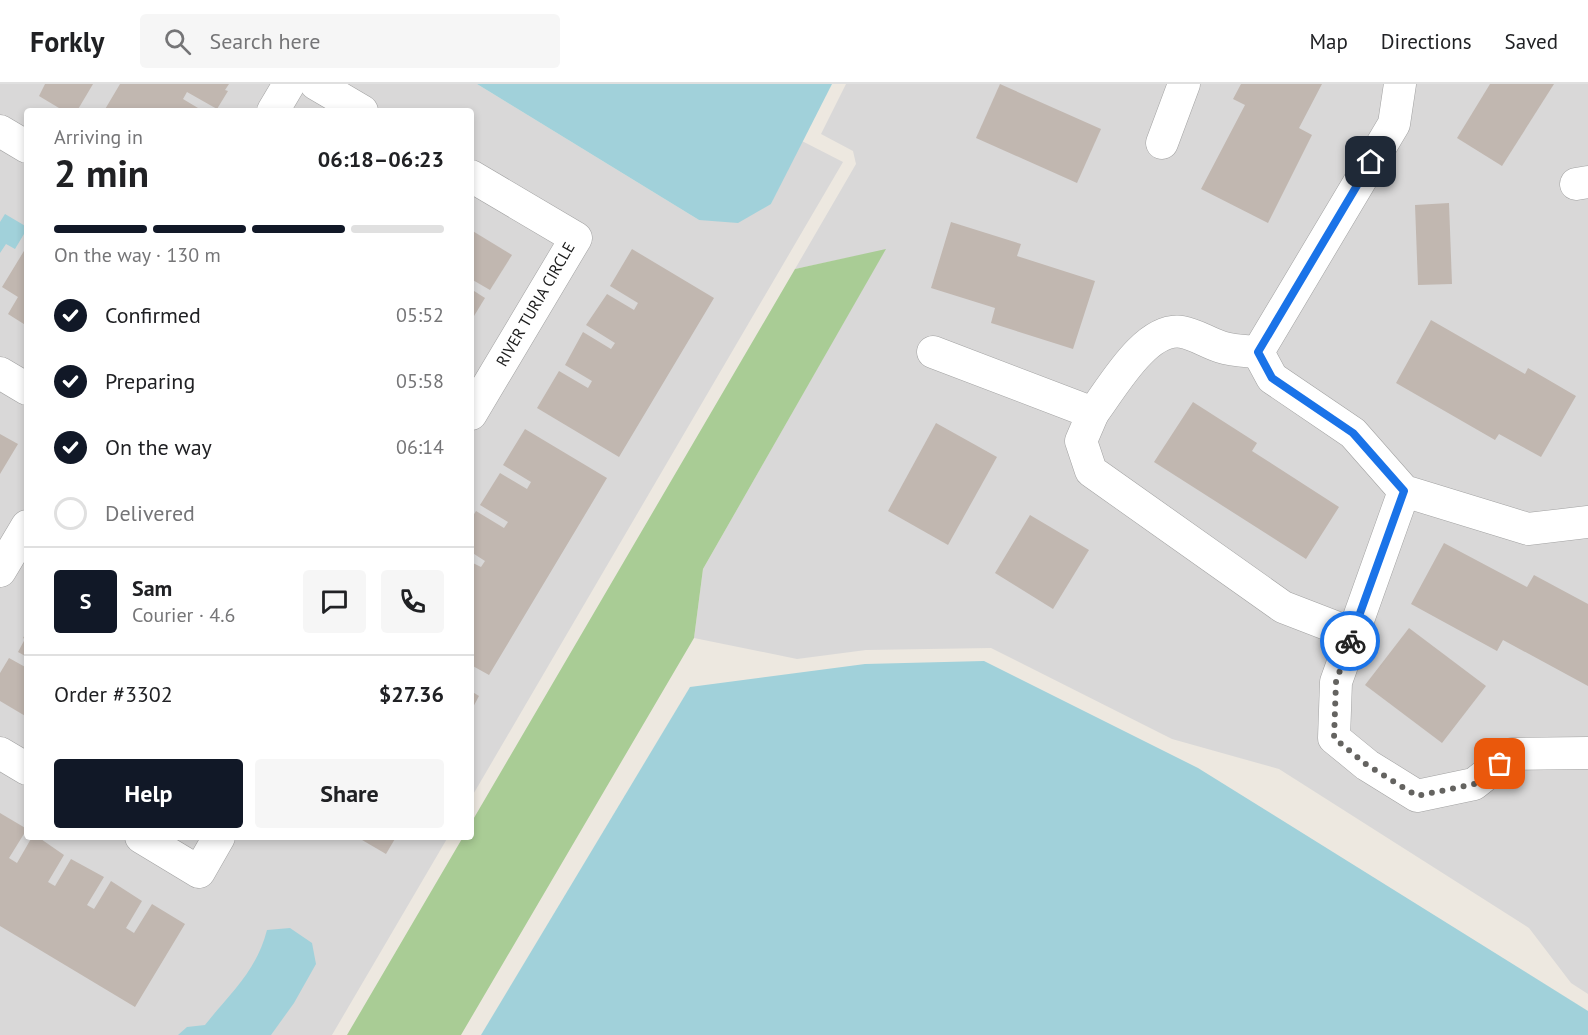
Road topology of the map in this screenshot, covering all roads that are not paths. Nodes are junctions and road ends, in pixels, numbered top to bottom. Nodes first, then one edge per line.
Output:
1 (289, 84) edge
2 (316, 84) edge
3 (1184, 84) edge
4 (1400, 84) edge
5 (275, 108) edge
6 (357, 108) edge
7 (0, 131) edge
8 (1162, 143) dead end
9 (24, 145) edge
10 (474, 178) edge
11 (933, 352) dead end
12 (1258, 352) junction
13 (0, 373) edge
14 (24, 387) edge
15 (474, 409) edge
16 (1093, 413) junction
17 (1404, 491) junction
18 (1588, 522) edge
19 (24, 531) edge
20 (0, 571) edge
21 (1353, 634) junction
22 (0, 753) edge
23 (1588, 753) edge
24 (24, 767) edge
25 (146, 840) edge
26 (217, 840) edge

1 - 5 street
2 - 6 street
3 - 8 street
4 - 12 street
7 - 9 street
10 - 15 street, RIVER TURIA CIRCLE
11 - 16 street
12 - 16 street
12 - 17 street
13 - 14 street
16 - 21 street
17 - 18 street
17 - 21 street
19 - 20 street
21 - 23 street
22 - 24 street
25 - 26 street

